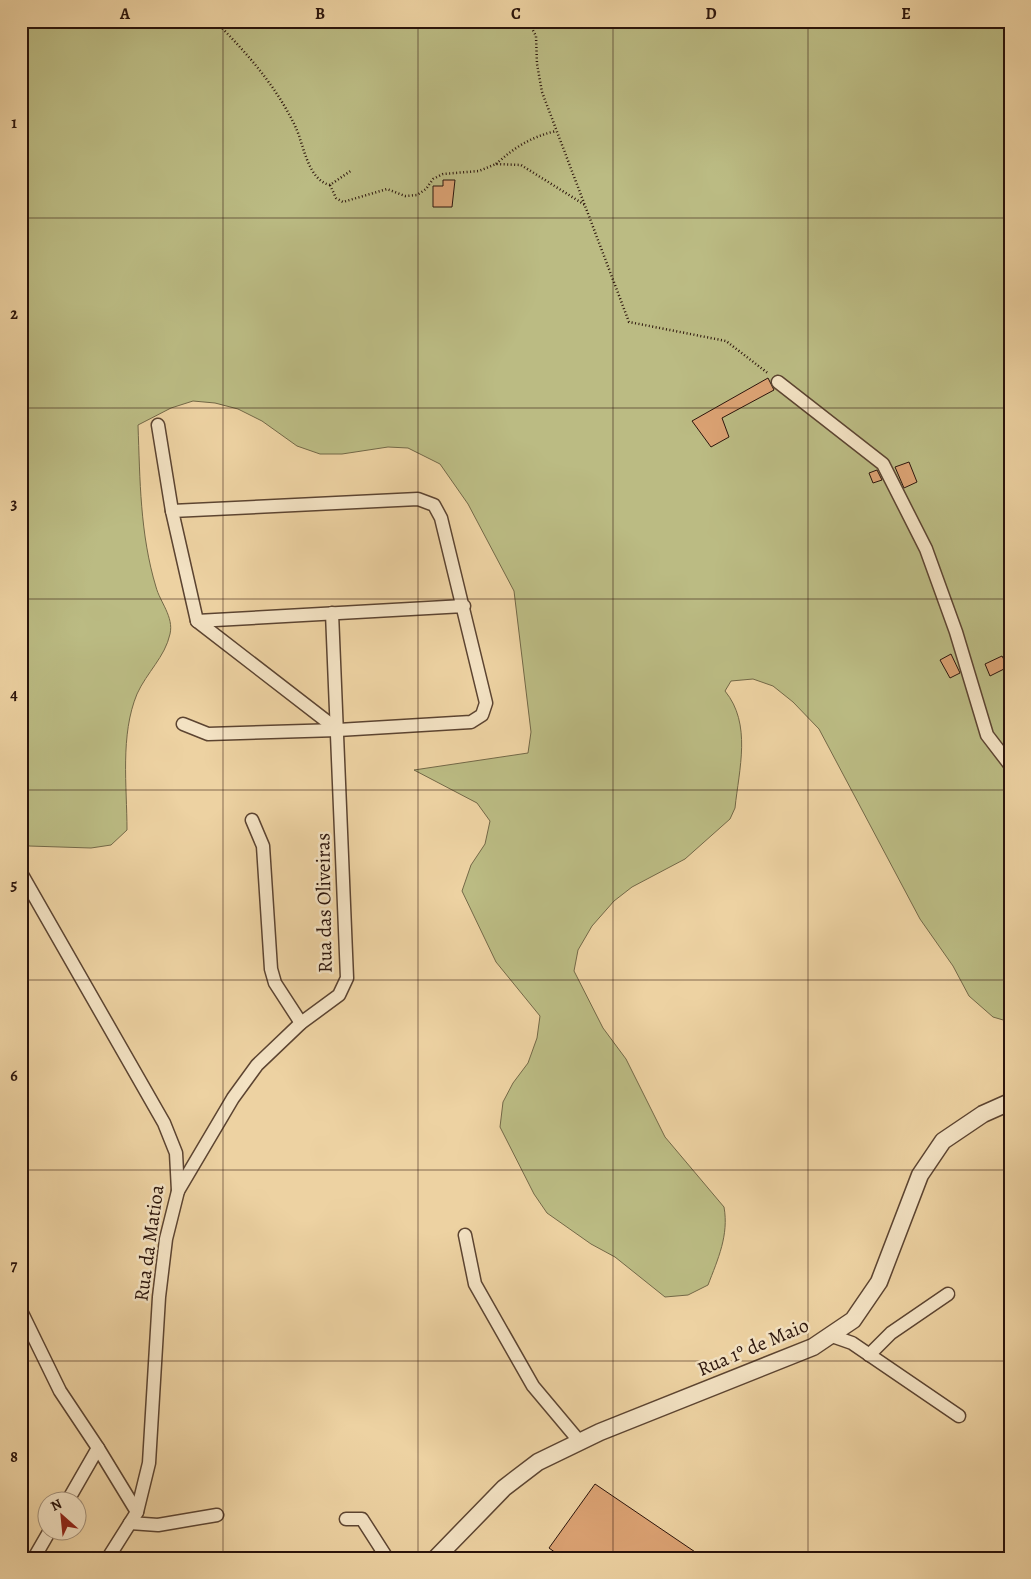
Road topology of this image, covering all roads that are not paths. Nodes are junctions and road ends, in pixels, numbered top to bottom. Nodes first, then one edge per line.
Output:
1 (778, 382) road end
2 (158, 425) dead end
3 (172, 511) junction
4 (464, 606) junction
5 (332, 613) junction
6 (197, 620) junction
7 (183, 724) dead end
8 (338, 730) junction
9 (1010, 765) edge
10 (252, 820) dead end
11 (21, 874) edge
12 (301, 1023) junction
13 (1010, 1102) edge
14 (178, 1191) junction
15 (465, 1235) dead end
16 (948, 1294) dead end
17 (21, 1312) edge
18 (832, 1336) junction
19 (869, 1355) junction
20 (959, 1416) dead end
21 (580, 1442) junction
22 (98, 1448) junction
23 (73, 1492) edge
24 (137, 1512) junction
25 (218, 1515) dead end
26 (346, 1519) dead end
27 (130, 1523) junction
28 (43, 1542) edge
29 (34, 1558) edge
30 (108, 1558) edge
31 (387, 1558) edge
32 (436, 1558) edge

1 - 9 street
2 - 3 street
3 - 4 street
3 - 6 street
4 - 5 street
4 - 8 street
5 - 6 street
5 - 8 street, Rua das Oliveiras
6 - 8 street
7 - 8 street
8 - 12 street, Rua das Oliveiras
10 - 12 street
11 - 14 street, Rua da Matioa
12 - 14 street, Rua das Oliveiras
13 - 18 street, Rua 1º de Maio
14 - 24 street, Rua da Matioa
15 - 21 street
16 - 19 street
17 - 22 street
18 - 19 street
18 - 21 street, Rua 1º de Maio
19 - 20 street
21 - 32 street, Rua 1º de Maio
22 - 23 street
22 - 24 street
24 - 27 street, Rua da Matioa
25 - 27 street
26 - 31 street
27 - 30 street, Rua da Matioa
28 - 29 street

